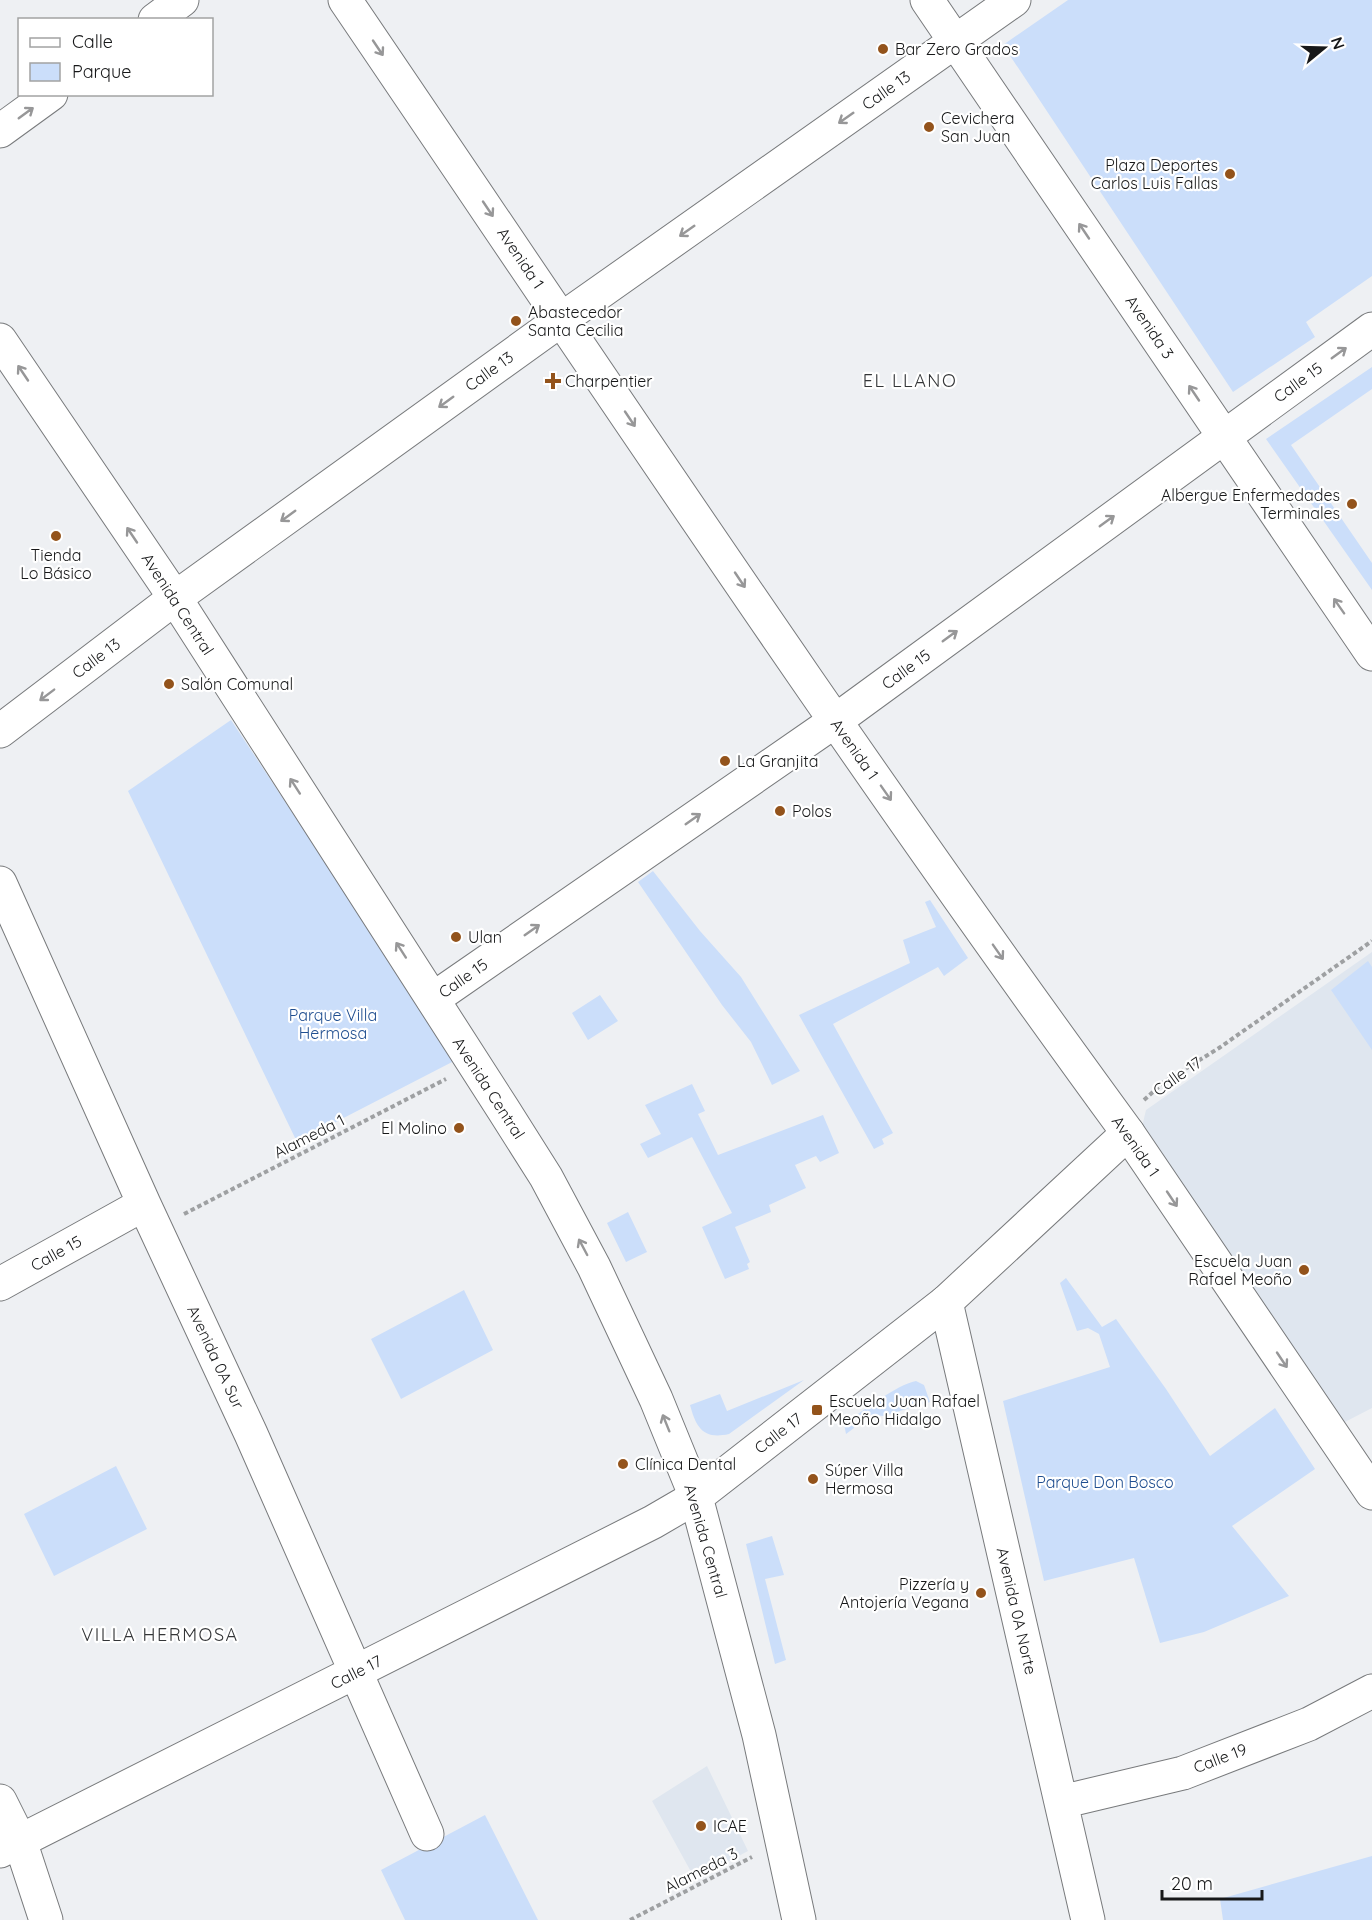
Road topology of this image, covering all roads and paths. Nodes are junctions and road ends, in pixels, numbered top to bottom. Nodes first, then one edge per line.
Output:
1 (182, 0) edge
2 (345, 0) edge
3 (927, 0) edge
4 (1014, 0) edge
5 (158, 18) edge
6 (956, 41) junction
7 (48, 96) edge
8 (0, 131) edge
9 (561, 319) junction
10 (1372, 329) edge
11 (0, 340) edge
12 (1224, 436) junction
13 (175, 598) junction
14 (1372, 654) edge
15 (835, 721) junction
16 (0, 731) edge
17 (0, 883) edge
18 (1372, 941) edge
19 (433, 999) junction
20 (474, 1065) junction
21 (1128, 1133) junction
22 (150, 1216) junction
23 (0, 1284) edge
24 (946, 1302) junction
25 (1372, 1493) edge
26 (696, 1497) junction
27 (355, 1673) junction
28 (1372, 1691) edge
29 (0, 1801) edge
30 (1060, 1802) junction
31 (427, 1834) dead end
32 (782, 1841) junction
33 (10, 1846) edge
34 (46, 1920) edge
35 (630, 1920) edge
36 (799, 1920) edge
37 (1088, 1920) edge

1 - 5 street
2 -> 9 street, Avenida 1
3 - 6 street, Avenida 3
4 - 6 street, Calle 13
6 -> 9 street, Calle 13
12 -> 6 street, Avenida 3
8 -> 7 street
9 -> 13 street, Calle 13
9 -> 15 street, Avenida 1
12 -> 10 street, Calle 15
13 -> 11 street, Avenida Central
14 -> 12 street, Avenida 3
15 -> 12 street, Calle 15
13 -> 16 street, Calle 13
19 -> 13 street, Avenida Central
19 -> 15 street, Calle 15
15 -> 21 street, Avenida 1
17 - 22 street, Avenida 0A Sur
18 - 21 path, Calle 17
19 - 20 street, Avenida Central
20 - 22 path, Alameda 1
26 -> 20 street, Avenida Central
21 - 24 street, Calle 17
21 -> 25 street, Avenida 1
22 - 23 street, Calle 15
22 - 27 street, Avenida 0A Sur
24 - 26 street, Calle 17
24 - 30 street, Avenida 0A Norte
26 - 27 street, Calle 17
26 - 32 street, Avenida Central
27 - 31 street, Avenida 0A Sur
27 - 33 street, Calle 17
28 - 30 street, Calle 19
29 - 33 street
30 - 37 street, Avenida 0A Norte
32 - 35 path, Alameda 3
32 - 36 street, Avenida Central
33 - 34 street

